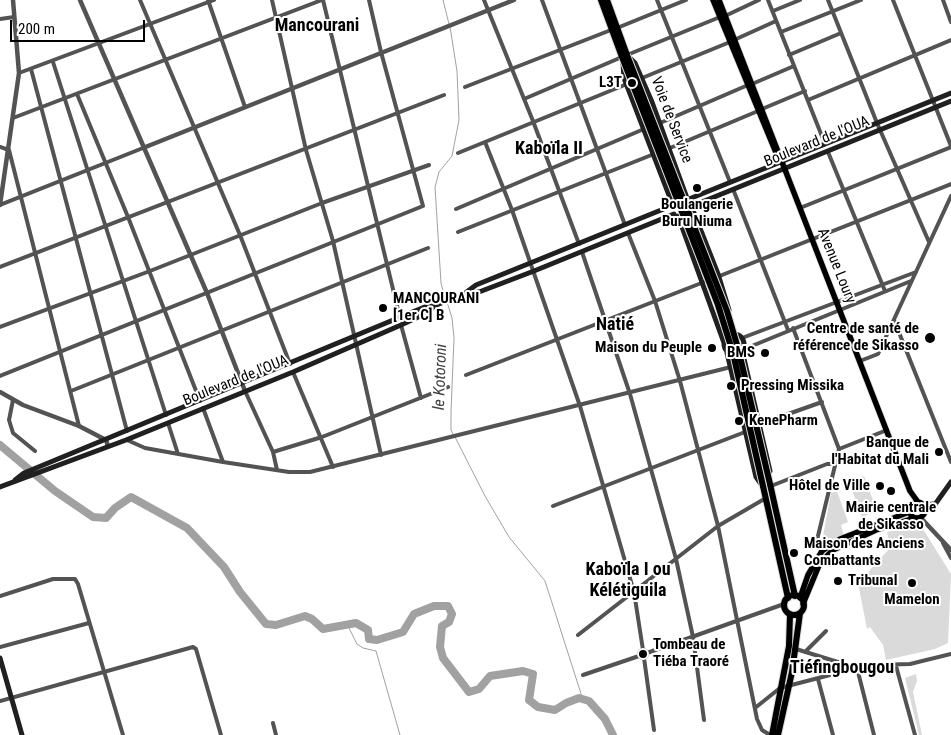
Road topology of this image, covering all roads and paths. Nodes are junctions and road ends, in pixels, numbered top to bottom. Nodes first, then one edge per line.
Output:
1 (13, 0) edge
2 (80, 0) edge
3 (140, 0) edge
4 (214, 0) edge
5 (272, 0) edge
6 (322, 0) edge
7 (369, 0) edge
8 (484, 0) edge
9 (514, 0) edge
10 (542, 0) edge
11 (600, 0) edge
12 (607, 0) edge
13 (657, 0) edge
14 (686, 0) edge
15 (713, 0) edge
16 (719, 0) edge
17 (759, 0) edge
18 (768, 0) edge
19 (800, 0) edge
20 (828, 0) edge
21 (861, 0) edge
22 (893, 0) edge
23 (943, 0) edge
24 (208, 1) edge
25 (661, 9) junction
26 (488, 10) junction
27 (773, 11) junction
28 (832, 11) junction
29 (722, 16) junction
30 (14, 17) junction
31 (0, 19) edge
32 (276, 19) junction
33 (776, 21) junction
34 (951, 22) edge
35 (150, 25) junction
36 (614, 29) junction
37 (780, 32) junction
38 (842, 33) junction
39 (672, 35) junction
40 (221, 39) junction
41 (951, 40) edge
42 (732, 41) junction
43 (98, 45) junction
44 (560, 50) junction
45 (381, 52) junction
46 (915, 54) junction
47 (789, 55) junction
48 (624, 56) junction
49 (165, 61) junction
50 (53, 62) junction
51 (682, 62) junction
52 (794, 66) junction
53 (31, 69) junction
54 (341, 69) junction
55 (513, 69) junction
56 (19, 74) junction
57 (642, 78) junction
58 (859, 78) junction
59 (571, 79) junction
60 (114, 81) junction
61 (627, 84) junction
62 (750, 85) junction
63 (465, 87) dead end
64 (293, 88) junction
65 (804, 91) junction
66 (951, 93) edge
67 (77, 94) junction
68 (444, 95) dead end
69 (64, 99) junction
70 (524, 99) junction
71 (808, 100) junction
72 (933, 100) junction
73 (951, 101) edge
74 (580, 103) junction
75 (698, 106) junction
76 (245, 107) junction
77 (41, 108) junction
78 (935, 108) junction
79 (760, 110) junction
80 (398, 112) junction
81 (12, 118) junction
82 (533, 121) junction
83 (660, 123) junction
84 (877, 123) junction
85 (194, 128) junction
86 (355, 129) junction
87 (644, 130) junction
88 (709, 130) junction
89 (880, 130) junction
90 (485, 142) junction
91 (825, 144) junction
92 (951, 146) edge
93 (0, 147) edge
94 (143, 148) junction
95 (670, 148) junction
96 (8, 150) junction
97 (306, 150) junction
98 (598, 150) junction
99 (828, 152) junction
100 (458, 153) dead end
101 (654, 154) junction
102 (781, 162) junction
103 (106, 164) junction
104 (429, 165) dead end
105 (552, 169) junction
106 (784, 169) junction
107 (414, 170) junction
108 (898, 170) junction
109 (88, 171) junction
110 (607, 173) junction
111 (60, 181) junction
112 (730, 182) junction
113 (218, 183) junction
114 (951, 184) edge
115 (370, 187) junction
116 (504, 188) junction
117 (733, 189) junction
118 (560, 191) junction
119 (843, 191) junction
120 (21, 197) junction
121 (688, 198) junction
122 (951, 198) edge
123 (910, 201) junction
124 (167, 202) junction
125 (322, 202) junction
126 (0, 205) edge
127 (672, 205) junction
128 (692, 207) junction
129 (800, 208) junction
130 (456, 209) dead end
131 (512, 210) junction
132 (676, 215) junction
133 (128, 217) junction
134 (856, 222) junction
135 (378, 224) junction
136 (106, 225) junction
137 (625, 225) junction
138 (458, 232) dead end
139 (628, 233) junction
140 (240, 235) junction
141 (75, 238) junction
142 (812, 240) junction
143 (333, 241) junction
144 (928, 242) junction
145 (579, 244) junction
146 (428, 248) dead end
147 (582, 252) junction
148 (35, 253) junction
149 (190, 255) junction
150 (760, 260) junction
151 (387, 264) junction
152 (531, 264) junction
153 (0, 267) edge
154 (534, 271) junction
155 (150, 272) junction
156 (916, 272) junction
157 (255, 274) junction
158 (719, 276) junction
159 (124, 281) junction
160 (912, 281) junction
161 (343, 282) junction
162 (703, 282) junction
163 (882, 284) junction
164 (885, 291) junction
165 (91, 294) junction
166 (207, 294) junction
167 (464, 294) junction
168 (655, 301) junction
169 (837, 302) junction
170 (434, 306) junction
171 (49, 309) junction
172 (840, 310) junction
173 (165, 311) junction
174 (270, 313) junction
175 (400, 318) junction
176 (606, 320) junction
177 (894, 320) junction
178 (136, 322) junction
179 (785, 323) junction
180 (401, 324) junction
181 (0, 327) edge
182 (793, 328) junction
183 (788, 330) junction
184 (222, 332) junction
185 (736, 334) junction
186 (355, 336) junction
187 (101, 337) junction
188 (557, 338) junction
189 (742, 338) junction
190 (724, 343) junction
191 (357, 344) junction
192 (180, 348) junction
193 (742, 350) junction
194 (728, 352) junction
195 (61, 353) junction
196 (860, 361) junction
197 (148, 362) junction
198 (290, 364) junction
199 (730, 367) junction
200 (293, 372) junction
201 (112, 374) junction
202 (466, 375) dead end
203 (0, 376) edge
204 (680, 381) junction
205 (243, 384) junction
206 (448, 387) dead end
207 (71, 391) junction
208 (245, 391) junction
209 (0, 392) edge
210 (630, 394) junction
211 (421, 398) junction
212 (13, 400) junction
213 (200, 402) junction
214 (822, 402) junction
215 (580, 406) junction
216 (202, 408) junction
217 (166, 415) junction
218 (373, 417) junction
219 (168, 423) junction
220 (760, 424) junction
221 (79, 426) junction
222 (887, 430) junction
223 (127, 431) junction
224 (745, 432) junction
225 (322, 437) junction
226 (126, 440) junction
227 (108, 443) junction
228 (839, 449) junction
229 (698, 450) junction
230 (35, 451) dead end
231 (273, 452) junction
232 (178, 454) junction
233 (381, 455) junction
234 (224, 462) junction
235 (951, 462) edge
236 (834, 464) junction
237 (333, 467) junction
238 (652, 469) junction
239 (278, 470) junction
240 (951, 482) edge
241 (604, 486) junction
242 (768, 486) junction
243 (0, 487) edge
244 (766, 498) junction
245 (553, 506) dead end
246 (920, 510) junction
247 (718, 526) junction
248 (942, 541) junction
249 (951, 550) edge
250 (822, 551) junction
251 (951, 558) edge
252 (676, 559) junction
253 (634, 592) junction
254 (0, 596) edge
255 (794, 600) junction
256 (800, 613) junction
257 (790, 614) junction
258 (738, 620) junction
259 (89, 622) junction
260 (826, 631) dead end
261 (578, 635) dead end
262 (693, 637) junction
263 (0, 647) edge
264 (796, 649) junction
265 (645, 651) junction
266 (805, 652) junction
267 (951, 654) edge
268 (639, 656) junction
269 (0, 658) edge
270 (644, 658) junction
271 (896, 666) junction
272 (857, 668) junction
273 (104, 672) junction
274 (583, 675) dead end
275 (818, 679) junction
276 (789, 686) junction
277 (780, 688) junction
278 (11, 698) junction
279 (0, 701) edge
280 (755, 708) junction
281 (704, 720) dead end
282 (273, 723) dead end
283 (654, 730) dead end
284 (22, 735) edge
285 (123, 735) edge
286 (221, 735) edge
287 (276, 735) edge
288 (771, 735) edge
289 (778, 735) edge
290 (833, 735) edge
291 (874, 735) edge
292 (915, 735) edge

1 - 30 street
2 - 43 street
3 - 35 street
4 - 24 street
5 - 32 street
6 - 32 street
6 - 54 street
7 - 45 street
8 - 26 street
9 - 26 street
10 - 44 street
11 - 36 highway
12 - 36 highway
13 - 25 street
14 - 25 street
15 - 29 main road, Avenue Loury
16 - 29 main road, Avenue Loury
17 - 29 street
18 - 27 street
19 - 27 street
20 - 28 street
21 - 28 street
22 - 46 street
23 - 34 street
24 - 35 street
24 - 40 street
25 - 36 street
25 - 39 street
26 - 45 street
26 - 55 street
27 - 33 street
28 - 37 street
28 - 38 street
29 - 39 street
29 - 42 main road, Avenue Loury
30 - 31 street
30 - 56 street
32 - 40 street
32 - 64 street
33 - 37 street
33 - 42 street
35 - 43 street
35 - 49 street
36 - 44 street
36 - 48 highway
37 - 47 street
38 - 47 street
38 - 58 street
39 - 48 street
39 - 51 street
40 - 49 street
40 - 76 street
41 - 46 street
42 - 51 street
42 - 62 main road, Avenue Loury
43 - 50 street
43 - 60 street
44 - 55 street
44 - 59 street
45 - 54 street
45 - 80 street
46 - 58 street
46 - 72 street
47 - 52 street
48 - 57 main road, Voie de Service
48 - 59 street
48 - 61 main road, Voie de Service
48 - 242 highway, bridge
49 - 60 street
49 - 85 street
50 - 53 street
50 - 69 street
51 - 57 street
51 - 75 street
52 - 62 street
52 - 65 street
53 - 56 street
53 - 77 street
54 - 64 street
54 - 86 street
55 - 63 street
55 - 70 street
56 - 81 street
57 - 83 main road, Voie de Service
58 - 71 street
58 - 84 street
59 - 70 street
59 - 74 street
60 - 67 street
60 - 94 street
61 - 74 street
61 - 87 main road, Voie de Service
62 - 75 street
62 - 79 main road, Avenue Loury
64 - 76 street
64 - 97 street
65 - 71 street
65 - 79 street
66 - 72 main road
67 - 69 street
67 - 103 street
68 - 80 street
69 - 77 street
69 - 109 street
70 - 82 street
71 - 91 street
72 - 78 street
72 - 84 main road
73 - 78 main road, Boulevard de l'OUA
74 - 82 street
74 - 98 street
75 - 83 street
75 - 88 street
76 - 85 street
77 - 81 street
77 - 111 street
78 - 89 main road, Boulevard de l'OUA
78 - 92 street
79 - 88 street
79 - 102 main road, Avenue Loury
80 - 86 street
80 - 107 street
81 - 96 street
82 - 90 street
82 - 105 street
83 - 95 main road, Voie de Service
84 - 89 street
84 - 91 main road
85 - 94 street
85 - 113 street
86 - 97 street
86 - 115 street
87 - 98 street
87 - 101 main road, Voie de Service
88 - 95 street
88 - 112 street
89 - 99 main road, Boulevard de l'OUA
89 - 108 street
90 - 100 street
90 - 116 street
91 - 102 main road
92 - 108 street
93 - 96 street
94 - 103 street
94 - 124 street
95 - 121 main road, Voie de Service
96 - 120 street
96 - 126 street
97 - 113 street
97 - 125 street
98 - 105 street
98 - 110 street
99 - 106 main road, Boulevard de l'OUA
99 - 119 street
101 - 110 street
101 - 127 main road, Voie de Service
102 - 106 main road, Avenue Loury
102 - 112 main road
103 - 109 street
103 - 133 street
104 - 107 street
105 - 116 street
105 - 118 street
106 - 117 main road, Boulevard de l'OUA
106 - 129 main road, Avenue Loury
107 - 115 street
107 - 135 street
108 - 119 street
108 - 123 street
109 - 111 street
109 - 136 street
110 - 118 street
110 - 137 street
111 - 120 street
111 - 141 street
112 - 121 main road
113 - 124 street
113 - 140 street
114 - 123 street
115 - 125 street
115 - 135 street
116 - 130 street
116 - 131 street
117 - 128 main road, Boulevard de l'OUA
117 - 150 street
118 - 131 street
118 - 145 street
119 - 129 street
119 - 134 street
120 - 126 street
120 - 148 street
121 - 127 main road
121 - 128 main road
122 - 144 street
123 - 134 street
123 - 144 street
124 - 133 street
124 - 149 street
125 - 140 street
125 - 143 street
127 - 132 main road
127 - 137 main road
128 - 132 main road
128 - 158 main road
129 - 142 main road, Avenue Loury
131 - 138 street
131 - 152 street
132 - 139 main road
132 - 162 main road
133 - 136 street
133 - 155 street
134 - 142 street
134 - 163 street
135 - 143 street
135 - 151 street
136 - 141 street
136 - 159 street
137 - 145 main road
139 - 147 main road
139 - 168 street
140 - 149 street
140 - 157 street
141 - 148 street
141 - 165 street
142 - 150 street
142 - 169 main road, Avenue Loury
143 - 157 street
143 - 161 street
144 - 156 street
145 - 152 main road
146 - 151 street
147 - 154 main road
147 - 176 street
148 - 153 street
148 - 171 street
149 - 155 street
149 - 166 street
150 - 158 street
150 - 179 street
151 - 161 street
151 - 175 street
152 - 154 street
152 - 167 main road
154 - 167 main road
154 - 188 street
155 - 159 street
155 - 173 street
156 - 160 street
156 - 163 street
157 - 166 street
157 - 174 street
158 - 162 street
158 - 185 main road
159 - 165 street
159 - 178 street
160 - 164 street
160 - 177 street
161 - 174 street
161 - 186 street
162 - 168 street
162 - 190 main road
163 - 164 street
163 - 169 street
164 - 172 street
165 - 171 street
165 - 187 street
166 - 173 street
166 - 184 street
167 - 170 main road
168 - 176 street
168 - 204 street
169 - 172 main road, Avenue Loury
169 - 179 street
170 - 175 main road
170 - 180 main road, Boulevard de l'OUA
171 - 181 street
171 - 195 street
172 - 182 street
172 - 196 main road, Avenue Loury
173 - 178 street
173 - 192 street
174 - 184 street
174 - 198 street
175 - 186 main road
176 - 188 street
176 - 210 street
177 - 196 street
177 - 235 street
178 - 187 street
178 - 197 street
179 - 183 street
179 - 189 street
180 - 191 main road, Boulevard de l'OUA
180 - 211 street
182 - 183 street
182 - 214 street
183 - 193 street
184 - 192 street
184 - 205 street
185 - 189 main road
185 - 190 main road
186 - 191 street
186 - 198 main road
187 - 195 street
187 - 201 street
188 - 202 street
188 - 215 street
189 - 193 main road
190 - 194 main road
191 - 200 main road, Boulevard de l'OUA
191 - 218 street
192 - 197 street
192 - 213 street
193 - 194 main road
193 - 220 main road
194 - 199 main road
195 - 203 street
195 - 207 street
196 - 222 main road, Avenue Loury
197 - 201 street
197 - 217 street
198 - 205 main road
199 - 204 street
199 - 224 main road
200 - 208 main road, Boulevard de l'OUA
200 - 225 street
201 - 207 street
201 - 223 street
204 - 210 street
204 - 229 street
205 - 208 street
205 - 213 main road
206 - 211 street
207 - 221 street
208 - 216 main road, Boulevard de l'OUA
208 - 231 street
209 - 212 street
210 - 215 street
210 - 238 street
211 - 218 street
212 - 221 street
212 - 230 street
213 - 217 main road
214 - 220 street
214 - 228 street
215 - 233 street
215 - 241 street
216 - 219 main road, Boulevard de l'OUA
216 - 234 street
217 - 223 main road
218 - 225 street
218 - 233 street
219 - 226 main road, Boulevard de l'OUA
219 - 232 street
220 - 242 main road
221 - 227 street
222 - 228 street
222 - 246 main road, Avenue Loury
223 - 227 main road
224 - 229 street
224 - 242 main road
225 - 231 street
225 - 237 street
226 - 227 main road, Boulevard de l'OUA
226 - 232 street
227 - 243 main road, Boulevard de l'OUA
228 - 236 street
229 - 238 street
229 - 247 street
231 - 239 street
232 - 234 street
233 - 237 street
234 - 239 street
236 - 242 street
236 - 250 street
237 - 239 street
238 - 241 street
238 - 252 street
240 - 246 main road
241 - 245 street
241 - 253 street
242 - 244 highway
242 - 255 highway
244 - 247 street
244 - 255 highway
246 - 248 street
246 - 250 main road
246 - 255 main road
247 - 252 street
247 - 258 street
248 - 249 street
248 - 251 street
250 - 255 main road
252 - 253 street
252 - 262 street
253 - 261 street
253 - 265 street
254 - 259 street
255 - 256 highway
255 - 257 highway
255 - 258 street
256 - 257 highway
256 - 264 highway
257 - 277 highway
258 - 262 street
258 - 280 street
259 - 263 street
259 - 273 street
260 - 266 street
262 - 265 street
262 - 281 street
264 - 266 street
264 - 276 highway
265 - 268 street
265 - 270 street
266 - 272 street
267 - 271 street
268 - 270 street
268 - 274 street
269 - 278 main road
270 - 283 street
271 - 272 street
271 - 292 street
272 - 275 street
272 - 291 street
273 - 278 street
273 - 285 street
273 - 286 street
275 - 276 street
275 - 290 street
276 - 277 street
276 - 289 highway
277 - 280 street
277 - 288 highway
278 - 279 street
278 - 284 main road
280 - 288 street
282 - 287 street

